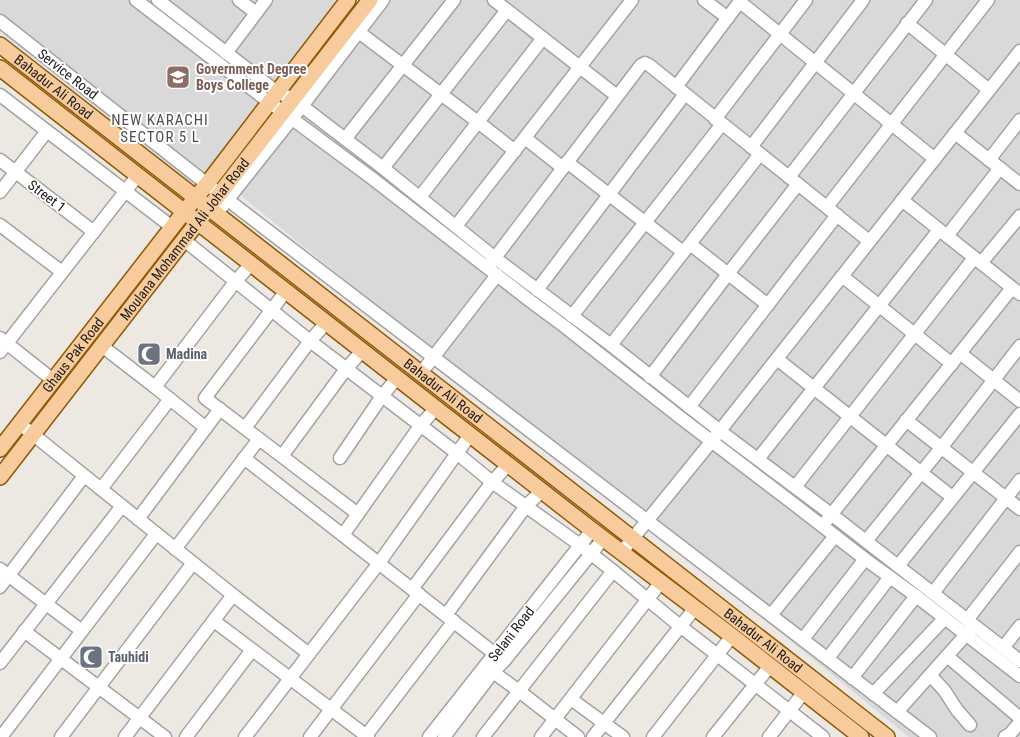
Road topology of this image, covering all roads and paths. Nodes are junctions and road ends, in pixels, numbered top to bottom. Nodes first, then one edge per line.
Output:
1 (136, 0) edge
2 (239, 0) edge
3 (266, 0) edge
4 (348, 0) edge
5 (370, 0) edge
6 (382, 0) edge
7 (454, 0) edge
8 (494, 0) edge
9 (632, 0) edge
10 (704, 0) edge
11 (806, 0) edge
12 (864, 0) edge
13 (926, 0) edge
14 (988, 0) edge
15 (741, 1) edge
16 (162, 3) edge
17 (506, 10) junction
18 (256, 13) junction
19 (158, 17) junction
20 (728, 18) junction
21 (0, 21) edge
22 (908, 24) junction
23 (354, 29) junction
24 (779, 34) junction
25 (543, 38) junction
26 (0, 45) edge
27 (1020, 51) edge
28 (226, 54) junction
29 (945, 54) junction
30 (816, 63) junction
31 (402, 66) junction
32 (580, 67) junction
33 (0, 68) edge
34 (989, 90) junction
35 (680, 91) junction
36 (440, 94) junction
37 (854, 94) junction
38 (0, 95) edge
39 (617, 96) junction
40 (273, 97) junction
41 (298, 102) junction
42 (288, 115) junction
43 (1020, 120) edge
44 (719, 121) junction
45 (478, 122) junction
46 (891, 124) junction
47 (47, 131) junction
48 (955, 133) junction
49 (525, 138) junction
50 (345, 139) junction
51 (515, 151) junction
52 (756, 151) junction
53 (935, 158) junction
54 (0, 160) edge
55 (989, 160) junction
56 (565, 165) junction
57 (383, 168) junction
58 (1000, 168) junction
59 (15, 172) junction
60 (138, 176) junction
61 (794, 181) junction
62 (207, 184) junction
63 (1020, 184) edge
64 (0, 192) edge
65 (125, 192) junction
66 (609, 194) junction
67 (196, 197) junction
68 (224, 197) junction
69 (420, 198) junction
70 (902, 200) junction
71 (213, 210) junction
72 (832, 211) junction
73 (184, 212) junction
74 (1020, 216) edge
75 (198, 222) junction
76 (645, 222) junction
77 (0, 225) edge
78 (456, 226) junction
79 (172, 227) junction
80 (94, 232) junction
81 (943, 233) junction
82 (184, 240) junction
83 (870, 241) junction
84 (686, 248) junction
85 (978, 261) junction
86 (251, 264) junction
87 (493, 267) junction
88 (62, 272) junction
89 (728, 274) junction
90 (842, 276) junction
91 (235, 282) junction
92 (537, 290) junction
93 (286, 291) junction
94 (1016, 291) edge
95 (768, 305) junction
96 (879, 306) junction
97 (271, 310) junction
98 (572, 316) junction
99 (326, 323) junction
100 (915, 334) junction
101 (310, 341) junction
102 (2, 345) edge
103 (102, 346) junction
104 (611, 346) junction
105 (1020, 346) edge
106 (362, 351) junction
107 (960, 353) junction
108 (434, 356) junction
109 (777, 359) junction
110 (952, 364) junction
111 (346, 369) junction
112 (421, 373) junction
113 (650, 377) junction
114 (397, 378) junction
115 (53, 380) junction
116 (994, 380) junction
117 (155, 388) junction
118 (814, 388) junction
119 (382, 396) junction
120 (170, 399) junction
121 (1020, 401) edge
122 (689, 407) junction
123 (436, 408) junction
124 (220, 409) junction
125 (1020, 414) edge
126 (850, 416) junction
127 (906, 420) junction
128 (20, 424) junction
129 (420, 426) junction
130 (206, 428) junction
131 (244, 428) junction
132 (720, 431) junction
133 (33, 434) junction
134 (470, 435) junction
135 (259, 438) junction
136 (711, 442) junction
137 (887, 445) junction
138 (941, 448) junction
139 (0, 449) edge
140 (458, 454) junction
141 (282, 456) junction
142 (244, 458) junction
143 (340, 458) dead end
144 (758, 459) junction
145 (508, 465) junction
146 (973, 472) junction
147 (921, 473) junction
148 (84, 476) junction
149 (0, 477) edge
150 (1020, 480) edge
151 (492, 482) junction
152 (795, 487) junction
153 (101, 489) junction
154 (542, 491) junction
155 (952, 497) junction
156 (1006, 498) junction
157 (122, 506) junction
158 (526, 506) junction
159 (1020, 509) edge
160 (358, 514) junction
161 (831, 514) junction
162 (138, 519) junction
163 (647, 521) junction
164 (822, 526) junction
165 (156, 534) junction
166 (598, 534) junction
167 (343, 535) junction
168 (835, 536) junction
169 (633, 538) junction
170 (866, 541) junction
171 (580, 545) junction
172 (175, 549) junction
173 (1020, 552) edge
174 (621, 553) junction
175 (591, 554) junction
176 (865, 559) junction
177 (192, 563) junction
178 (379, 563) junction
179 (898, 566) junction
180 (614, 571) junction
181 (4, 572) edge
182 (890, 577) junction
183 (661, 582) junction
184 (0, 587) edge
185 (415, 591) junction
186 (932, 593) junction
187 (233, 595) junction
188 (916, 596) junction
189 (647, 600) junction
190 (46, 604) junction
191 (694, 608) junction
192 (771, 615) junction
193 (450, 618) junction
194 (945, 618) junction
195 (214, 621) junction
196 (680, 626) junction
197 (1020, 626) edge
198 (969, 627) junction
199 (82, 631) junction
200 (24, 632) junction
201 (732, 636) junction
202 (803, 639) junction
203 (1003, 648) junction
204 (252, 650) junction
205 (309, 654) junction
206 (718, 655) junction
207 (947, 656) junction
208 (499, 657) junction
209 (828, 658) junction
210 (61, 659) junction
211 (1020, 661) edge
212 (0, 663) edge
213 (770, 666) junction
214 (493, 672) junction
215 (930, 675) junction
216 (1020, 676) edge
217 (290, 678) junction
218 (852, 678) junction
219 (755, 684) junction
220 (99, 687) junction
221 (520, 691) junction
222 (804, 692) junction
223 (873, 694) junction
224 (571, 699) junction
225 (331, 709) junction
226 (789, 711) junction
227 (897, 712) junction
228 (140, 718) junction
229 (836, 718) junction
230 (1020, 718) edge
231 (555, 719) junction
232 (1020, 722) edge
233 (604, 724) junction
234 (970, 725) dead end
235 (367, 736) edge
236 (1, 737) edge
237 (61, 737) edge
238 (125, 737) edge
239 (166, 737) edge
240 (186, 737) edge
241 (245, 737) edge
242 (310, 737) edge
243 (429, 737) edge
244 (444, 737) edge
245 (483, 737) edge
246 (541, 737) edge
247 (578, 737) edge
248 (592, 737) edge
249 (623, 737) edge
250 (653, 737) edge
251 (713, 737) edge
252 (769, 737) edge
253 (822, 737) edge
254 (861, 737) edge
255 (887, 737) edge
256 (930, 737) edge
257 (1005, 737) edge

1 - 19 street
2 - 18 street
3 - 18 street
4 - 40 main road, Ghaus Pak Road
5 - 23 main road, Moulana Mohammad Ali Johar Road
6 - 23 street
7 - 31 street
8 - 17 street
9 - 32 street
10 - 20 street
11 - 24 street
12 - 30 street
13 - 22 street
14 - 29 street
15 - 20 street
15 - 24 street
16 - 19 street
16 - 28 street
17 - 25 street
17 - 36 street
18 - 28 street
19 - 40 street
20 - 35 street
21 - 62 street, Service Road
22 - 29 street
22 - 37 street
23 - 31 street
23 - 41 main road, Moulana Mohammad Ali Johar Road
24 - 30 street
24 - 44 street
25 - 32 street
25 - 45 street
26 - 67 main road, Bahadur Ali Road
27 - 34 street
28 - 40 street
29 - 34 street
29 - 46 street
30 - 37 street
30 - 52 street
31 - 36 street
31 - 50 street
32 - 39 street
32 - 49 street
33 - 60 main road, Bahadur Ali Road
34 - 48 street
35 - 39 street
35 - 44 street
35 - 66 street
36 - 45 street
36 - 57 street
37 - 46 street
37 - 61 street
38 - 47 street
39 - 56 street
40 - 41 street
40 - 42 street
40 - 62 main road, Ghaus Pak Road
41 - 42 main road, Moulana Mohammad Ali Johar Road
41 - 50 street
42 - 68 main road, Moulana Mohammad Ali Johar Road
42 - 87 street
43 - 55 street
44 - 52 street
44 - 76 street
45 - 51 street
45 - 69 street
46 - 53 street
46 - 72 street
47 - 59 street
47 - 65 street
48 - 53 street
48 - 55 street
49 - 51 street
49 - 56 street
50 - 57 street
51 - 78 street
52 - 61 street
52 - 84 street
53 - 70 street
54 - 59 street, Street 1
55 - 58 street
56 - 66 street
56 - 87 street
57 - 69 street
58 - 63 street
58 - 81 street
59 - 64 street
59 - 80 street, Street 1
60 - 65 street
60 - 73 main road, Bahadur Ali Road
61 - 72 street
61 - 89 street
62 - 67 main road, Ghaus Pak Road
62 - 68 street, Service Road
65 - 79 street
65 - 80 street
66 - 76 street
66 - 92 street
67 - 71 main road, Bahadur Ali Road
67 - 73 main road, Ghaus Pak Road
68 - 71 main road, Moulana Mohammad Ali Johar Road
68 - 108 street, Service Road
69 - 78 street
70 - 81 street
70 - 83 street
71 - 75 main road, Moulana Mohammad Ali Johar Road
71 - 112 main road, Bahadur Ali Road
72 - 83 street
72 - 95 street
73 - 75 main road, Bahadur Ali Road
73 - 79 main road, Ghaus Pak Road
74 - 85 street
75 - 82 main road, Moulana Mohammad Ali Johar Road
75 - 86 main road, Bahadur Ali Road
76 - 84 street
76 - 98 street
77 - 88 street
78 - 87 street
79 - 115 main road, Ghaus Pak Road
80 - 88 street
81 - 85 street
81 - 96 street
82 - 91 street
82 - 103 main road, Moulana Mohammad Ali Johar Road
83 - 90 street
84 - 89 street
84 - 104 street
85 - 94 street
85 - 100 street
86 - 91 street
86 - 93 main road, Bahadur Ali Road
87 - 92 street
87 - 108 street
87 - 136 street
88 - 102 street
89 - 95 street
89 - 113 street
90 - 96 street
90 - 109 street
91 - 97 street
91 - 117 street
92 - 98 street
93 - 97 street
93 - 99 main road, Bahadur Ali Road
94 - 107 street
95 - 122 street
96 - 100 street
96 - 118 street
97 - 101 street
97 - 124 street
98 - 104 street
99 - 101 street
99 - 106 main road, Bahadur Ali Road
100 - 110 street
100 - 126 street
101 - 111 street
101 - 131 street
102 - 115 street
103 - 117 street
103 - 133 main road, Moulana Mohammad Ali Johar Road
104 - 113 street
105 - 116 street
106 - 111 street
106 - 114 main road, Bahadur Ali Road
107 - 110 street
107 - 116 street
108 - 112 street
108 - 163 street, Service Road
109 - 118 street
109 - 132 street
110 - 127 street
111 - 119 street
111 - 141 street
112 - 169 main road, Bahadur Ali Road
113 - 122 street
114 - 119 street
114 - 123 main road, Bahadur Ali Road
115 - 128 main road, Ghaus Pak Road
116 - 121 street
116 - 138 street
117 - 120 street
118 - 126 street
118 - 144 street
119 - 129 street
119 - 143 street
120 - 130 street
120 - 153 street
122 - 132 street
123 - 129 street
123 - 134 main road, Bahadur Ali Road
124 - 130 street
124 - 131 street
125 - 146 street
126 - 137 street
126 - 152 street
127 - 137 street
127 - 138 street
128 - 133 street
128 - 139 main road, Ghaus Pak Road
129 - 140 street
129 - 160 street
130 - 162 street
131 - 135 street
132 - 136 street
132 - 144 street
133 - 148 street
133 - 149 main road, Moulana Mohammad Ali Johar Road
134 - 140 street
134 - 145 main road, Bahadur Ali Road
135 - 141 street
135 - 142 street
136 - 163 street
136 - 164 street
137 - 147 street
137 - 161 street
138 - 146 street
138 - 147 street
140 - 151 street
140 - 178 street
141 - 160 street
142 - 167 street
142 - 172 street
144 - 152 street
145 - 151 street
145 - 154 main road, Bahadur Ali Road
146 - 155 street
146 - 156 street
147 - 155 street
147 - 170 street
148 - 153 street
148 - 181 street
150 - 156 street
151 - 158 street
151 - 185 street
152 - 161 street
153 - 157 street
154 - 158 street
154 - 166 main road, Bahadur Ali Road
155 - 179 street
156 - 159 street
156 - 186 street
157 - 162 street
157 - 190 street
158 - 171 street
158 - 193 street
160 - 167 street
161 - 164 street
161 - 170 street
162 - 165 street
163 - 169 street
163 - 192 street, Service Road
164 - 168 street
165 - 172 street
165 - 199 street
166 - 171 street, Selani Road
166 - 174 main road, Bahadur Ali Road
166 - 175 street, Selani Road
167 - 178 street
168 - 176 street
168 - 192 street
169 - 174 street
169 - 255 main road, Bahadur Ali Road
170 - 179 street
171 - 175 street
171 - 208 street, Selani Road
172 - 177 street
173 - 198 street
174 - 183 main road, Bahadur Ali Road
175 - 180 street
175 - 208 street, Selani Road
176 - 182 street
176 - 202 street
177 - 187 street
177 - 220 street
178 - 185 street
178 - 205 street
179 - 186 street
180 - 189 street
180 - 221 street
181 - 184 street
181 - 190 street
182 - 188 street
182 - 209 street
183 - 189 street
183 - 191 main road, Bahadur Ali Road
185 - 193 street
185 - 225 street
186 - 198 street
187 - 195 street
187 - 205 street
188 - 194 street
188 - 218 street
189 - 196 street
189 - 224 street
190 - 199 street
190 - 200 street
191 - 196 street
191 - 201 main road, Bahadur Ali Road
192 - 202 street, Service Road
193 - 208 street
193 - 235 street
194 - 198 street
194 - 223 street
195 - 204 street
195 - 228 street
196 - 206 street
196 - 233 street
197 - 203 street
198 - 203 street
198 - 207 street
198 - 216 street
199 - 210 street
200 - 210 street
200 - 212 street
201 - 206 street
201 - 213 main road, Bahadur Ali Road
202 - 209 street, Service Road
203 - 211 street
204 - 217 street
204 - 240 street
205 - 217 street
206 - 219 street
206 - 250 street
207 - 215 street
207 - 230 street
208 - 214 street, Selani Road
208 - 243 street, Selani Road
209 - 218 street, Service Road
210 - 220 street
210 - 236 street
213 - 219 street
213 - 222 main road, Bahadur Ali Road
214 - 221 street
214 - 244 street, Selani Road
215 - 227 street
215 - 234 street
217 - 225 street
217 - 241 street
218 - 223 street, Service Road
219 - 226 street
219 - 251 street
220 - 228 street
220 - 237 street
221 - 231 street
221 - 245 street
222 - 226 street
222 - 229 main road, Bahadur Ali Road
223 - 227 street, Service Road
224 - 231 street
224 - 233 street
225 - 235 street
225 - 242 street
226 - 252 street
226 - 253 street
227 - 256 street, Service Road
228 - 238 street
228 - 239 street
229 - 253 street
229 - 254 main road, Bahadur Ali Road
231 - 246 street
231 - 247 street
232 - 257 street
233 - 248 street
233 - 249 street

